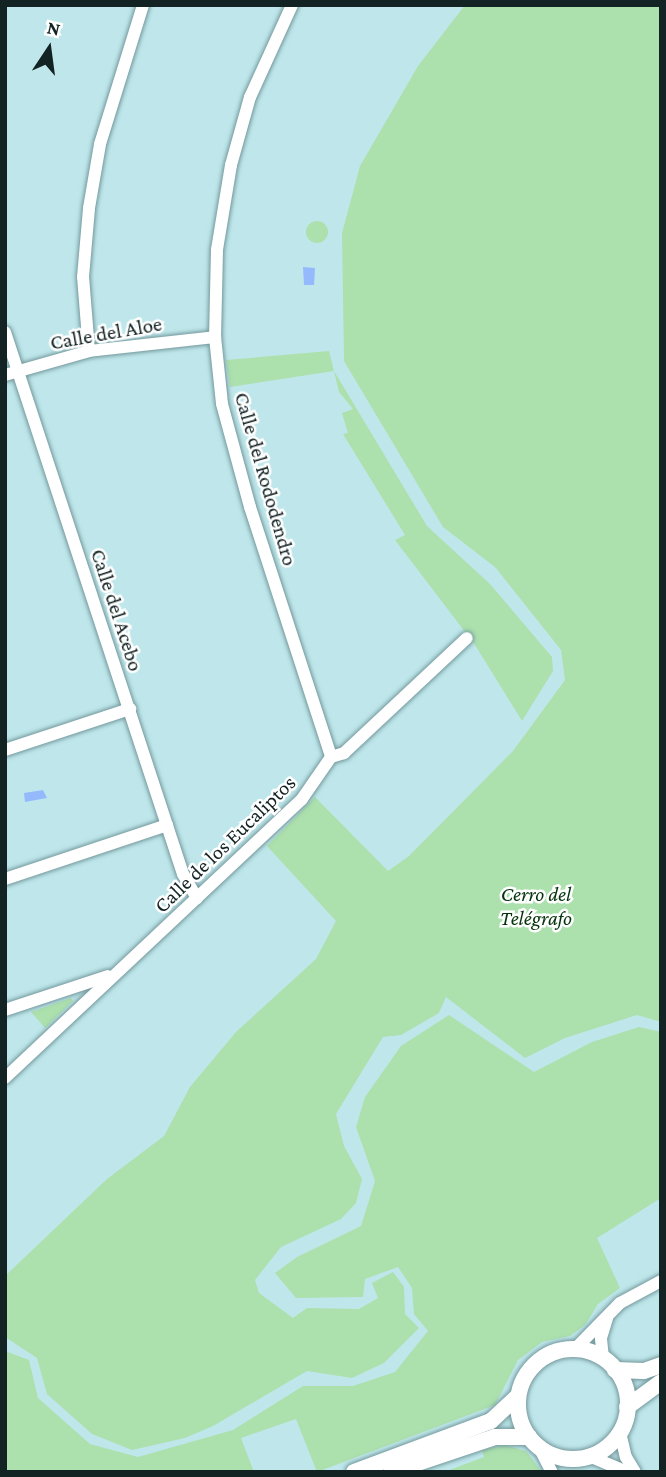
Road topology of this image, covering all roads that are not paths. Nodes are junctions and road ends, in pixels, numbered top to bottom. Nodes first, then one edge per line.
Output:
1 (143, 5) edge
2 (292, 5) edge
3 (5, 332) edge
4 (215, 337) junction
5 (89, 351) junction
6 (12, 373) edge
7 (467, 638) dead end
8 (130, 709) junction
9 (5, 750) edge
10 (331, 757) junction
11 (167, 825) junction
12 (5, 879) edge
13 (197, 898) junction
14 (113, 975) junction
15 (72, 987) junction
16 (85, 1002) junction
17 (5, 1010) edge
18 (5, 1077) edge
19 (661, 1281) edge
20 (610, 1311) junction
21 (575, 1349) junction
22 (603, 1358) junction
23 (661, 1365) edge
24 (615, 1370) junction
25 (661, 1382) edge
26 (518, 1396) junction
27 (627, 1408) junction
28 (620, 1432) junction
29 (534, 1442) junction
30 (589, 1456) junction
31 (354, 1472) edge
32 (391, 1472) edge
33 (552, 1472) edge
34 (627, 1472) edge
35 (635, 1472) edge

1 - 5 street
2 - 4 street, Calle del Rododendro
3 - 6 street, Calle del Acebo
4 - 5 street, Calle del Aloe
4 - 10 street, Calle del Rododendro
5 - 6 street, Calle del Aloe
6 - 8 street, Calle del Acebo
7 - 10 street, Calle de los Eucaliptos
8 - 9 street
8 - 11 street, Calle del Acebo
10 - 13 street, Calle de los Eucaliptos
11 - 12 street
11 - 13 street, Calle del Acebo
13 - 14 street, Calle de los Eucaliptos
14 - 15 street
14 - 16 street, Calle de los Eucaliptos
15 - 16 street
15 - 17 street
16 - 18 street, Calle de los Eucaliptos
19 - 20 street
20 - 21 street
20 - 22 street
21 - 22 street
21 - 26 street
22 - 24 street
23 - 24 street
24 - 27 street
25 - 27 street
26 - 29 street
26 - 31 street
27 - 28 street
28 - 30 street
28 - 35 street
29 - 30 street
29 - 32 street
29 - 33 street
30 - 34 street

